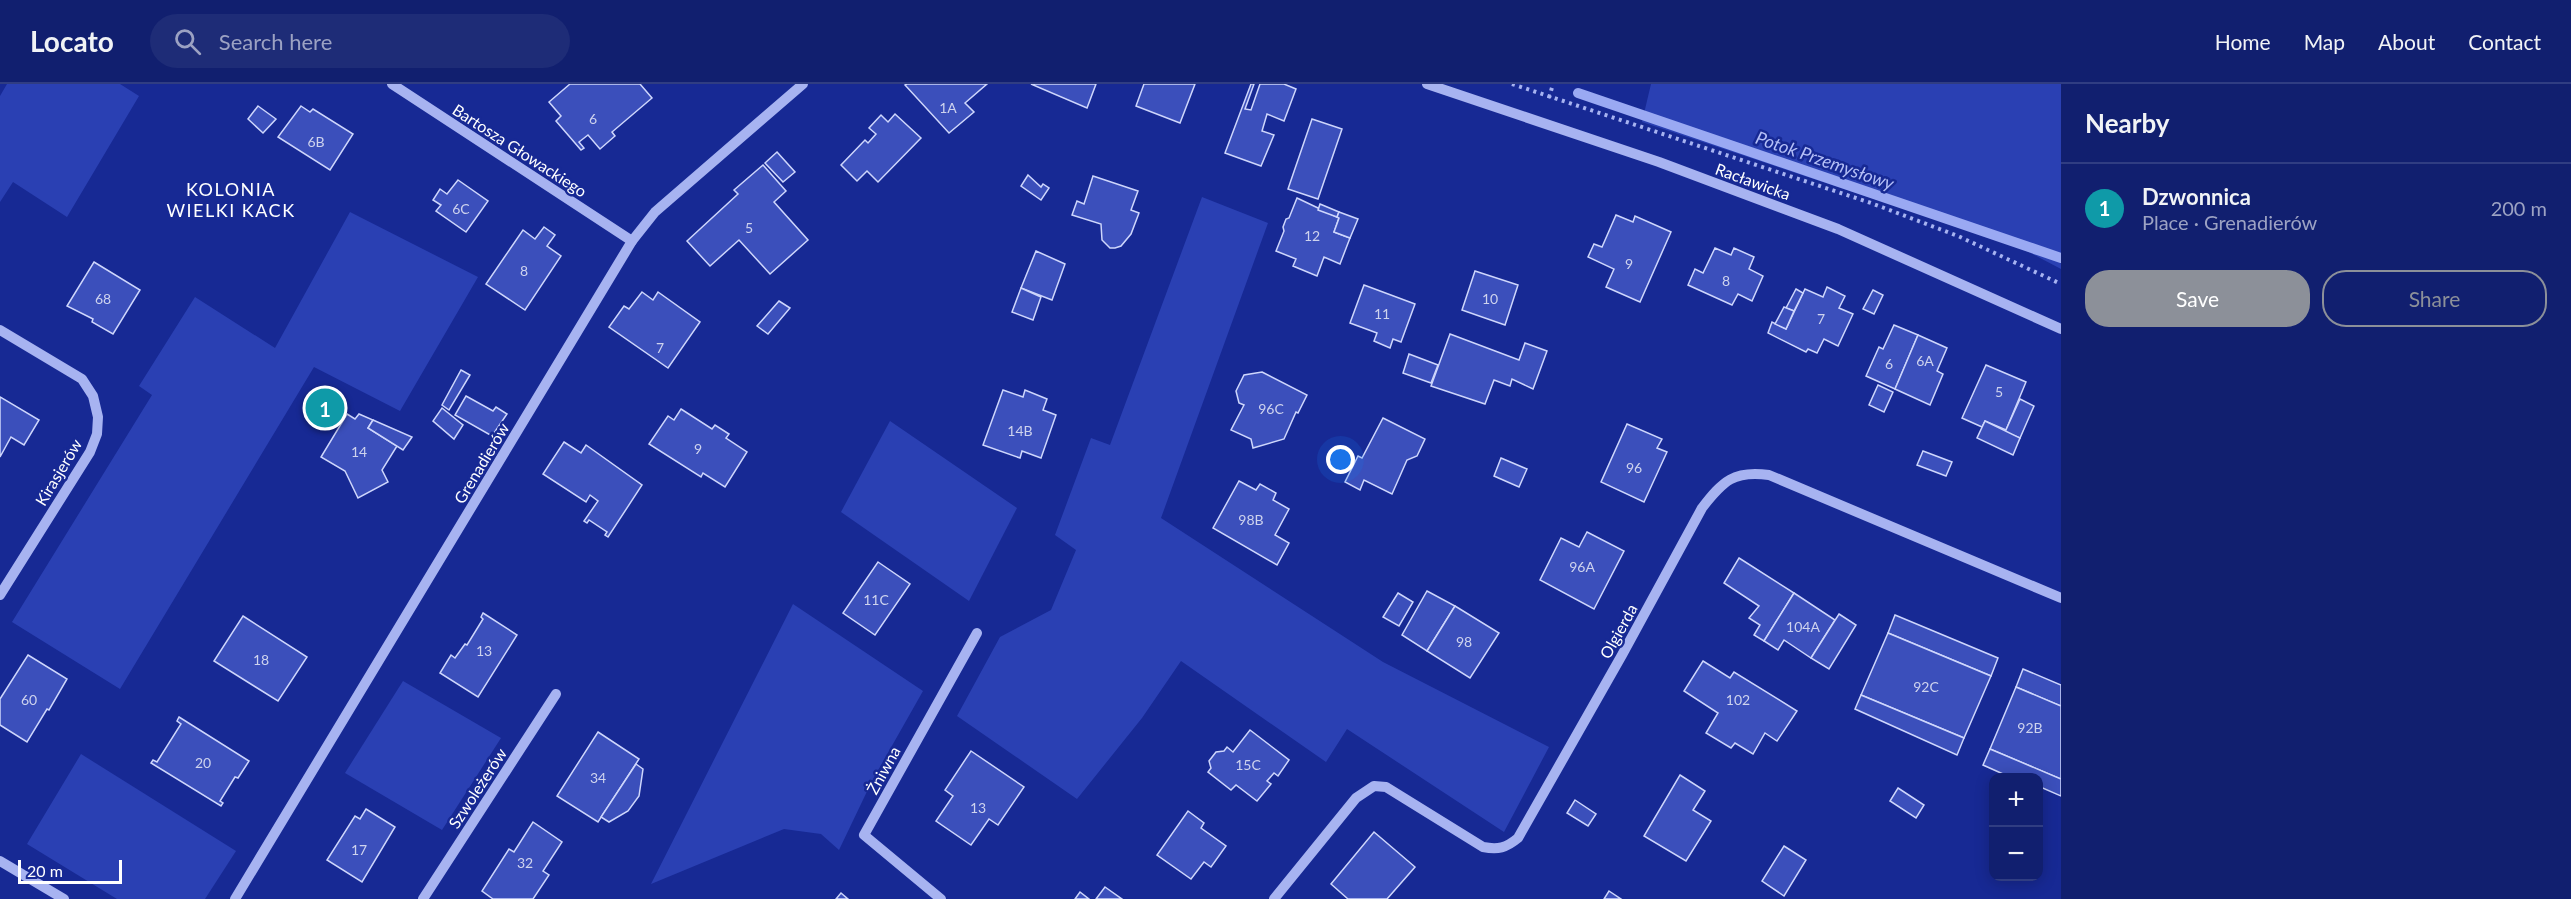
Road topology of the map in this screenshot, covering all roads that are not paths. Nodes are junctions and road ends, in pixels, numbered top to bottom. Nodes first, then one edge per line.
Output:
1 (392, 84) edge
2 (803, 84) edge
3 (1427, 84) edge
4 (632, 242) junction
5 (2061, 329) edge
6 (0, 330) edge
7 (0, 595) edge
8 (2061, 598) edge
9 (977, 633) dead end
10 (556, 694) dead end
11 (0, 861) edge
12 (64, 899) edge
13 (235, 899) edge
14 (423, 899) edge
15 (941, 899) edge
16 (1274, 899) edge

1 - 4 street, Bartosza Głowackiego
2 - 4 street, Grenadierów
3 - 5 street, Racławicka
4 - 13 street, Grenadierów
6 - 7 street, Kirasjerów
8 - 16 street, Olgierda
9 - 15 street, Żniwna
10 - 14 street, Szwoleżerów
11 - 12 street

